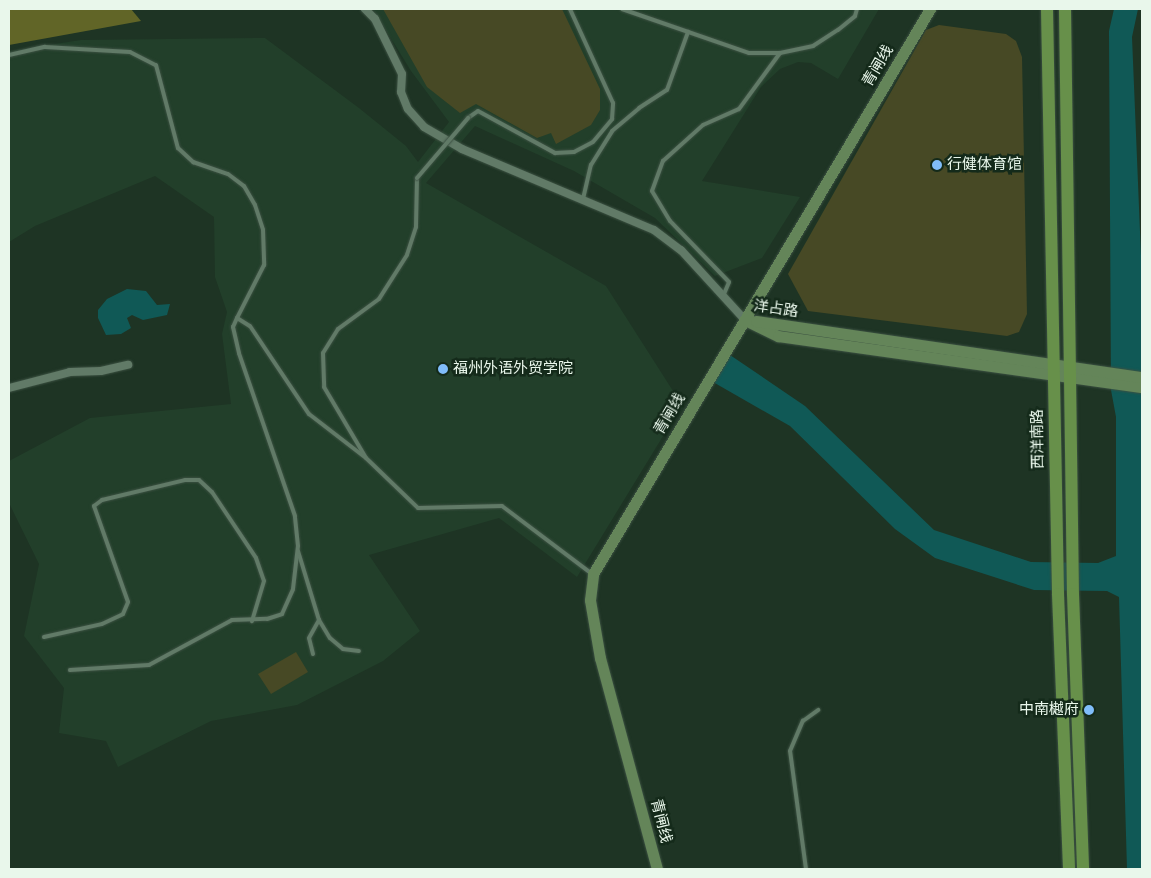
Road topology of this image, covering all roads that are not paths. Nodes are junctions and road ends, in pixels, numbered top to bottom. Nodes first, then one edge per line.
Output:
1 (365, 9) edge
2 (570, 9) edge
3 (622, 9) edge
4 (639, 9) edge
5 (857, 9) edge
6 (930, 9) edge
7 (1047, 9) edge
8 (1065, 9) edge
9 (636, 14) junction
10 (688, 32) junction
11 (780, 54) junction
12 (9, 55) edge
13 (583, 199) junction
14 (724, 294) junction
15 (237, 318) junction
16 (745, 320) junction
17 (128, 364) dead end
18 (1053, 369) junction
19 (1070, 372) junction
20 (1103, 376) junction
21 (1142, 377) edge
22 (1142, 387) edge
23 (9, 388) edge
24 (366, 458) junction
25 (298, 551) junction
26 (593, 574) junction
27 (320, 620) junction
28 (252, 621) junction
29 (44, 636) dead end
30 (359, 651) dead end
31 (313, 654) dead end
32 (70, 670) dead end
33 (818, 710) dead end
34 (657, 869) edge
35 (806, 869) edge
36 (1069, 869) edge
37 (1083, 869) edge

1 - 13 street
2 - 24 lane, bridge
3 - 9 lane
4 - 9 lane
5 - 11 lane
6 - 16 main road, 青闸线
7 - 18 main road, 西洋南路
8 - 19 main road
9 - 10 lane
10 - 11 lane
10 - 13 lane
11 - 14 lane
12 - 15 lane
13 - 14 street
14 - 16 street
15 - 24 lane
15 - 25 lane
16 - 18 main road, 洋占路
16 - 26 main road, 青闸线
17 - 23 street
18 - 19 main road, 洋占路
18 - 36 main road, 西洋南路
19 - 20 main road, 洋占路
19 - 37 main road
20 - 21 main road, 洋占路
20 - 22 main road, 洋占路
24 - 26 lane
25 - 27 lane
25 - 28 lane
26 - 34 main road, 青闸线
27 - 30 lane
27 - 31 lane
28 - 29 lane
28 - 32 lane
33 - 35 lane

